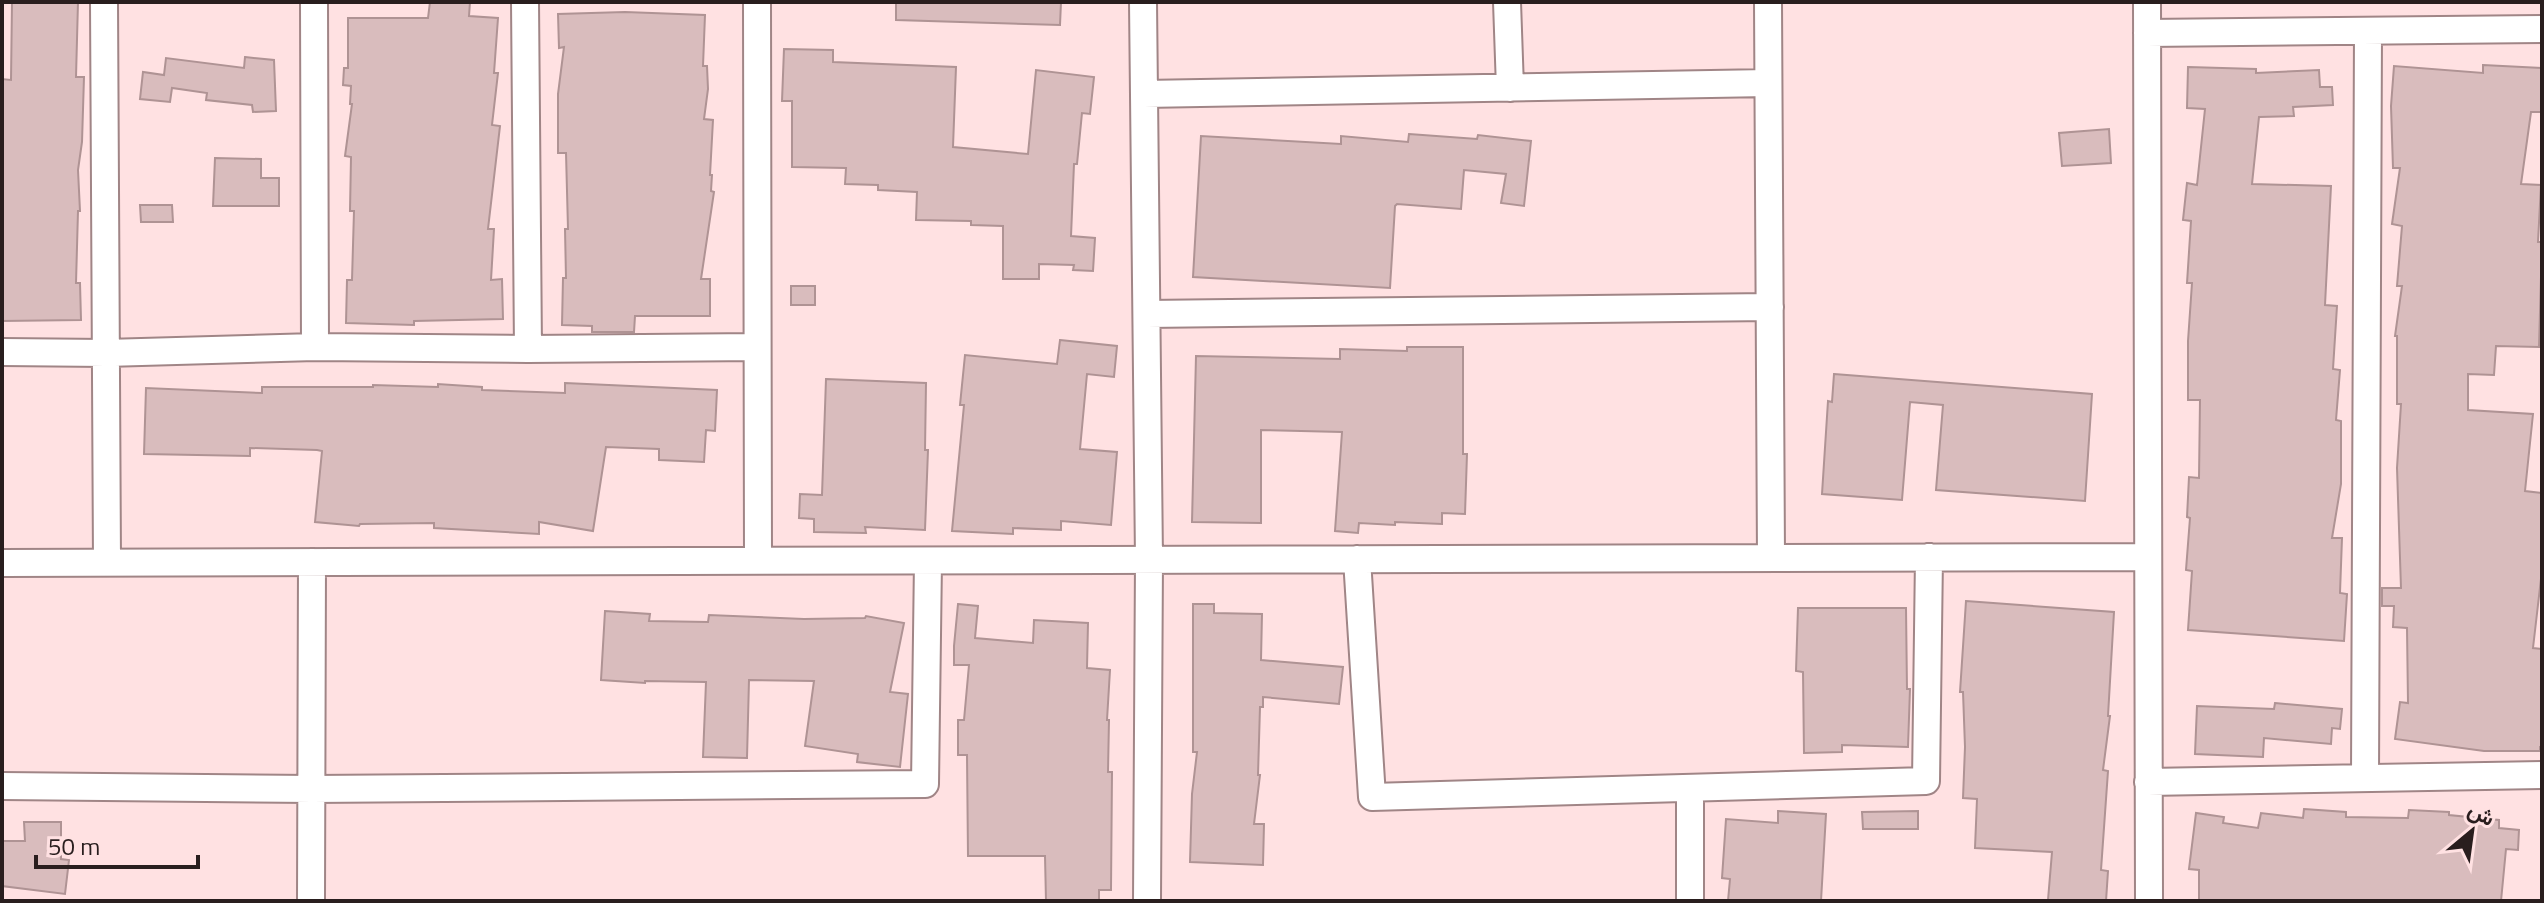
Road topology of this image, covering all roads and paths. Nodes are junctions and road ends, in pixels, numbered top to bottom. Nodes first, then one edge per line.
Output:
1 (104, 2) edge
2 (314, 2) edge
3 (525, 2) edge
4 (757, 2) edge
5 (1143, 2) edge
6 (1507, 2) edge
7 (1768, 2) edge
8 (2147, 2) edge
9 (2542, 29) edge
10 (2368, 31) junction
11 (2147, 33) junction
12 (1768, 83) junction
13 (1510, 88) junction
14 (1144, 94) junction
15 (1770, 307) junction
16 (1147, 314) junction
17 (315, 347) junction
18 (757, 347) junction
19 (528, 349) junction
20 (2, 352) edge
21 (106, 353) junction
22 (1929, 557) junction
23 (2147, 557) junction
24 (1771, 558) junction
25 (1357, 559) junction
26 (1149, 560) junction
27 (758, 561) junction
28 (928, 561) junction
29 (107, 562) junction
30 (312, 562) junction
31 (2, 563) edge
32 (2542, 775) edge
33 (2365, 778) junction
34 (2148, 782) junction
35 (2, 786) edge
36 (1690, 788) junction
37 (312, 789) junction
38 (311, 901) edge
39 (1147, 901) edge
40 (1690, 901) edge
41 (2149, 901) edge

1 - 21 street
2 - 17 street
3 - 19 street
4 - 18 street
5 - 14 street
6 - 13 street
7 - 12 street
8 - 11 street
9 - 10 street
10 - 11 street
10 - 33 street
11 - 23 street
12 - 13 street
12 - 15 street
13 - 14 street
14 - 16 street
15 - 16 street
15 - 24 street
16 - 26 street
17 - 19 street
17 - 21 street
18 - 19 street
18 - 27 street
20 - 21 street
21 - 29 street
22 - 23 street
22 - 24 street
22 - 36 street
23 - 34 street
24 - 25 street
25 - 26 street
25 - 36 street
26 - 28 street
26 - 39 street
27 - 28 street
27 - 30 street
28 - 37 street
29 - 30 street
29 - 31 street
30 - 37 street
32 - 33 street
33 - 34 street
34 - 41 street
35 - 37 street
36 - 40 street
37 - 38 street

